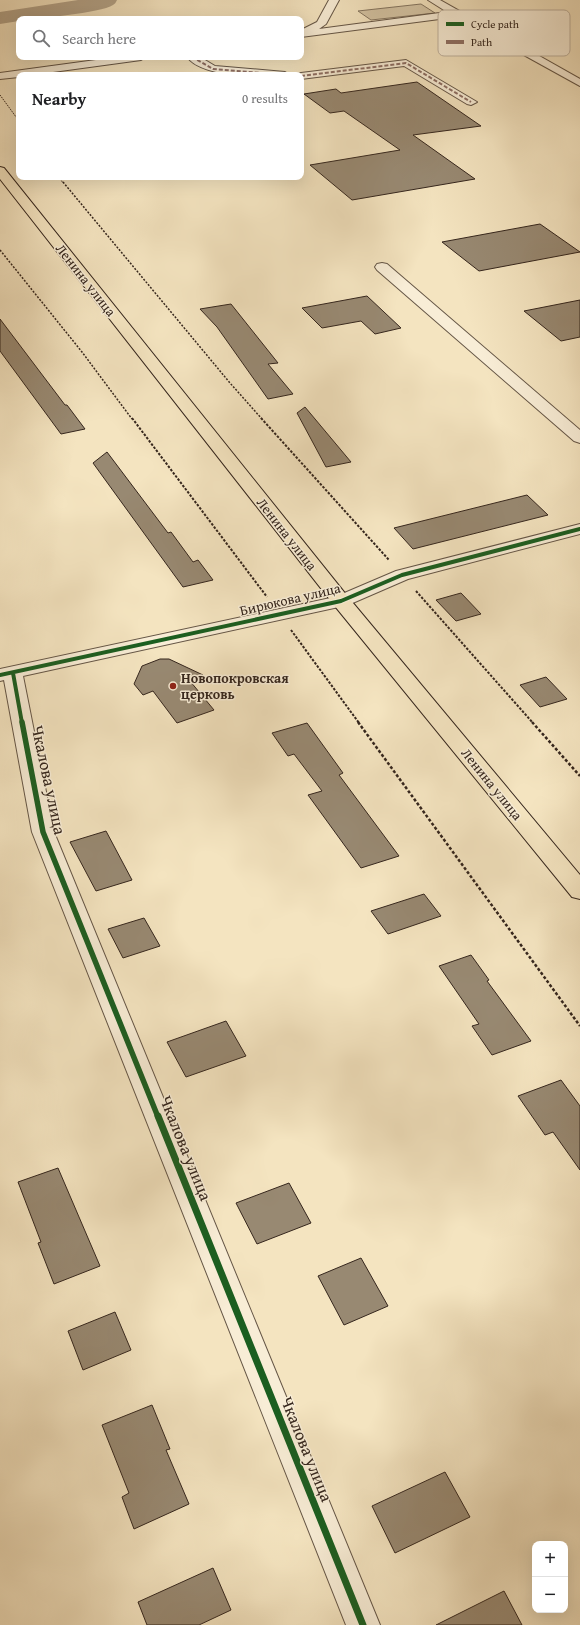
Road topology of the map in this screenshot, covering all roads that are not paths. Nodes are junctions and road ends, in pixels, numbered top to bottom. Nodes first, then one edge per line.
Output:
1 (334, 0) edge
2 (433, 0) edge
3 (450, 10) edge
4 (438, 16) edge
5 (304, 32) edge
6 (304, 34) edge
7 (532, 56) edge
8 (119, 60) edge
9 (197, 60) edge
10 (30, 72) edge
11 (249, 72) edge
12 (16, 74) edge
13 (0, 76) edge
14 (304, 76) edge
15 (580, 83) edge
16 (471, 102) dead end
17 (0, 171) edge
18 (382, 267) dead end
19 (580, 438) edge
20 (580, 529) edge
21 (341, 601) junction
22 (6, 674) edge
23 (580, 891) edge
24 (363, 1625) edge

1 - 5 street
2 - 3 street
4 - 6 street
7 - 15 street
8 - 10 street
9 - 11 street
12 - 13 street
14 - 16 street
17 - 21 main road, Ленина улица
18 - 19 street
20 - 21 street, Бирюкова улица
21 - 22 street, Бирюкова улица
21 - 23 main road, Ленина улица
22 - 24 street, Чкалова улица

